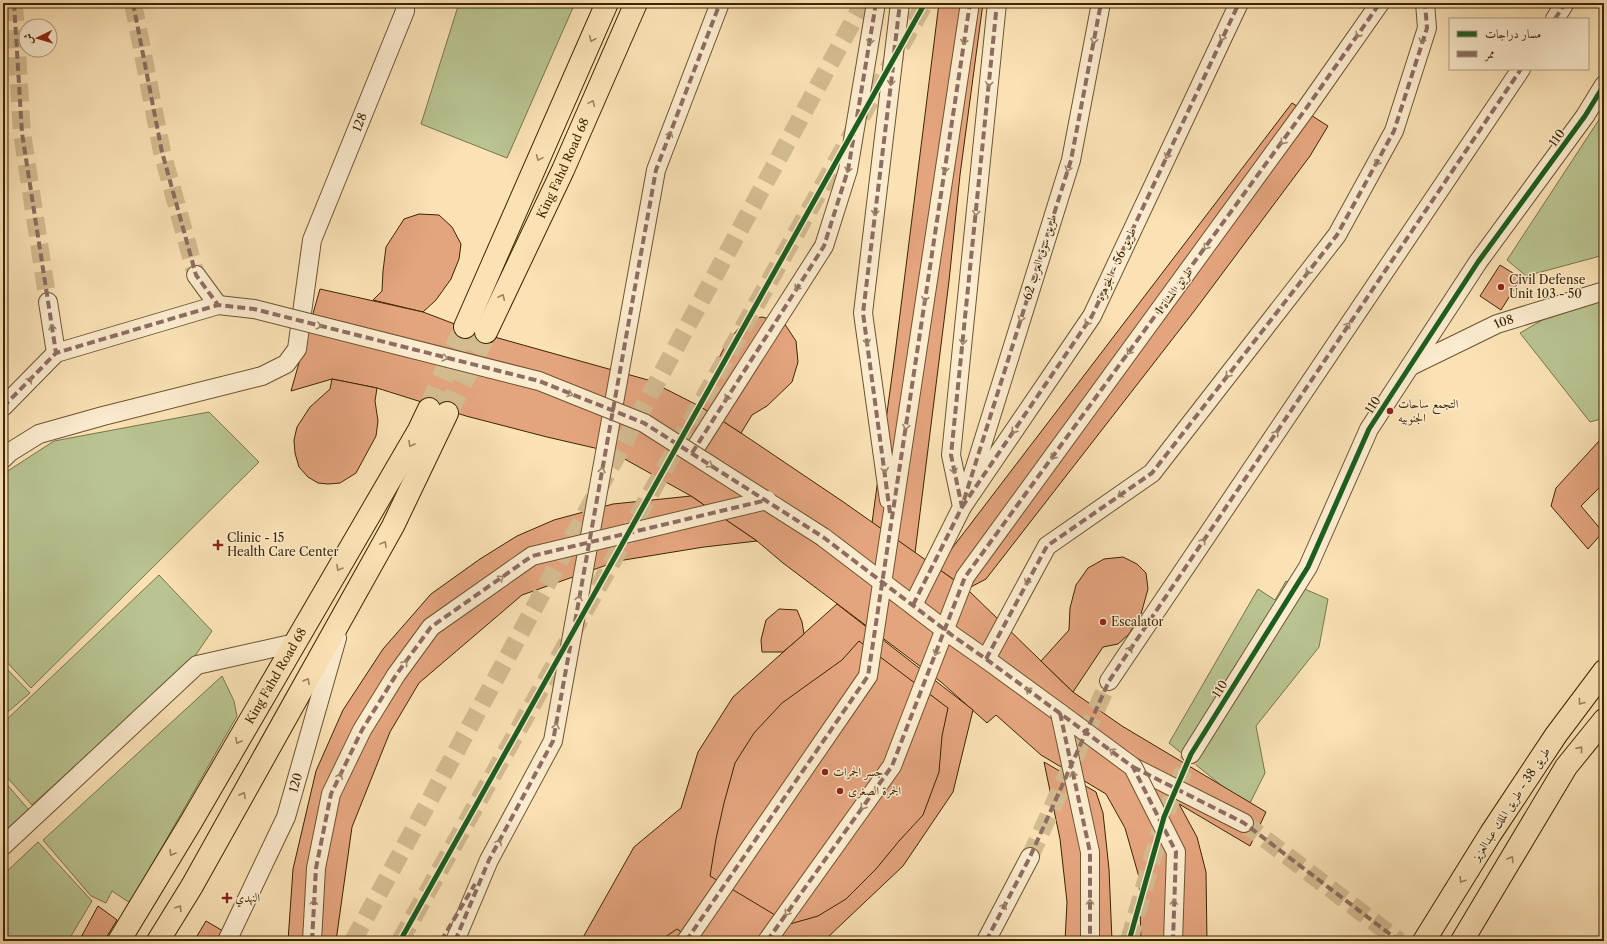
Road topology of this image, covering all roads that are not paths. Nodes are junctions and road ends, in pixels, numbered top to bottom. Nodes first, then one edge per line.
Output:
1 (405, 3) edge
2 (607, 3) edge
3 (636, 3) edge
4 (720, 3) edge
5 (876, 3) edge
6 (900, 3) edge
7 (970, 3) edge
8 (997, 3) edge
9 (1101, 3) edge
10 (1239, 3) edge
11 (1380, 3) edge
12 (1425, 3) edge
13 (1565, 3) edge
14 (1556, 18) edge
15 (1520, 70) edge
16 (1604, 85) edge
17 (196, 275) tunnel mouth
18 (1604, 291) edge
19 (48, 302) tunnel mouth
20 (218, 305) junction
21 (465, 327) tunnel mouth
22 (486, 332) tunnel mouth
23 (56, 352) junction
24 (1410, 367) junction
25 (3, 407) edge
26 (692, 453) junction
27 (3, 459) edge
28 (767, 500) junction
29 (962, 507) junction
30 (892, 521) junction
31 (913, 605) junction
32 (343, 616) junction
33 (295, 643) junction
34 (986, 659) junction
35 (1604, 671) edge
36 (1109, 681) tunnel mouth
37 (1060, 714) junction
38 (1604, 720) edge
39 (1191, 754) tunnel mouth
40 (1133, 767) junction
41 (1244, 823) tunnel mouth
42 (3, 846) edge
43 (1030, 857) tunnel mouth
44 (489, 860) junction
45 (119, 941) edge
46 (158, 941) edge
47 (227, 941) edge
48 (312, 941) edge
49 (441, 941) edge
50 (455, 941) edge
51 (686, 941) edge
52 (767, 941) edge
53 (986, 941) edge
54 (1090, 941) edge
55 (1173, 941) edge
56 (1424, 941) edge
57 (1462, 941) edge

1 - 27 street, 128
2 -> 21 main road, King Fahd Road 68
22 -> 3 main road, King Fahd Road 68
44 -> 4 street
5 -> 26 street
6 -> 30 street
7 -> 30 street
8 -> 29 street
9 -> 29 street, طريق سوق العرب 62
10 -> 29 street, طريق 56 - الجوهرة
11 -> 52 street, طريق المشاة 1
12 -> 34 street
13 - 14 street
36 -> 15 street
16 - 24 street, 110
17 - 20 street
18 - 24 street, 108
23 -> 19 street
20 - 23 street
20 -> 26 street, bridge
25 -> 23 street
24 - 39 street, 110
26 -> 28 street, bridge
28 - 31 street, bridge
48 -> 28 street, bridge
29 - 31 street
30 - 51 street
31 - 34 street
32 -> 33 main road, King Fahd Road 68
46 -> 32 main road, King Fahd Road 68
32 - 47 street, 120
33 - 42 street
33 -> 45 main road, King Fahd Road 68
37 -> 34 street
35 -> 56 main road, طريق 38 - طريق الملك عبدالعزيز
40 -> 37 street, bridge
54 -> 37 street, bridge
57 -> 38 main road
40 - 41 street
55 -> 40 street, bridge
53 -> 43 street
44 - 49 street
44 - 50 street

